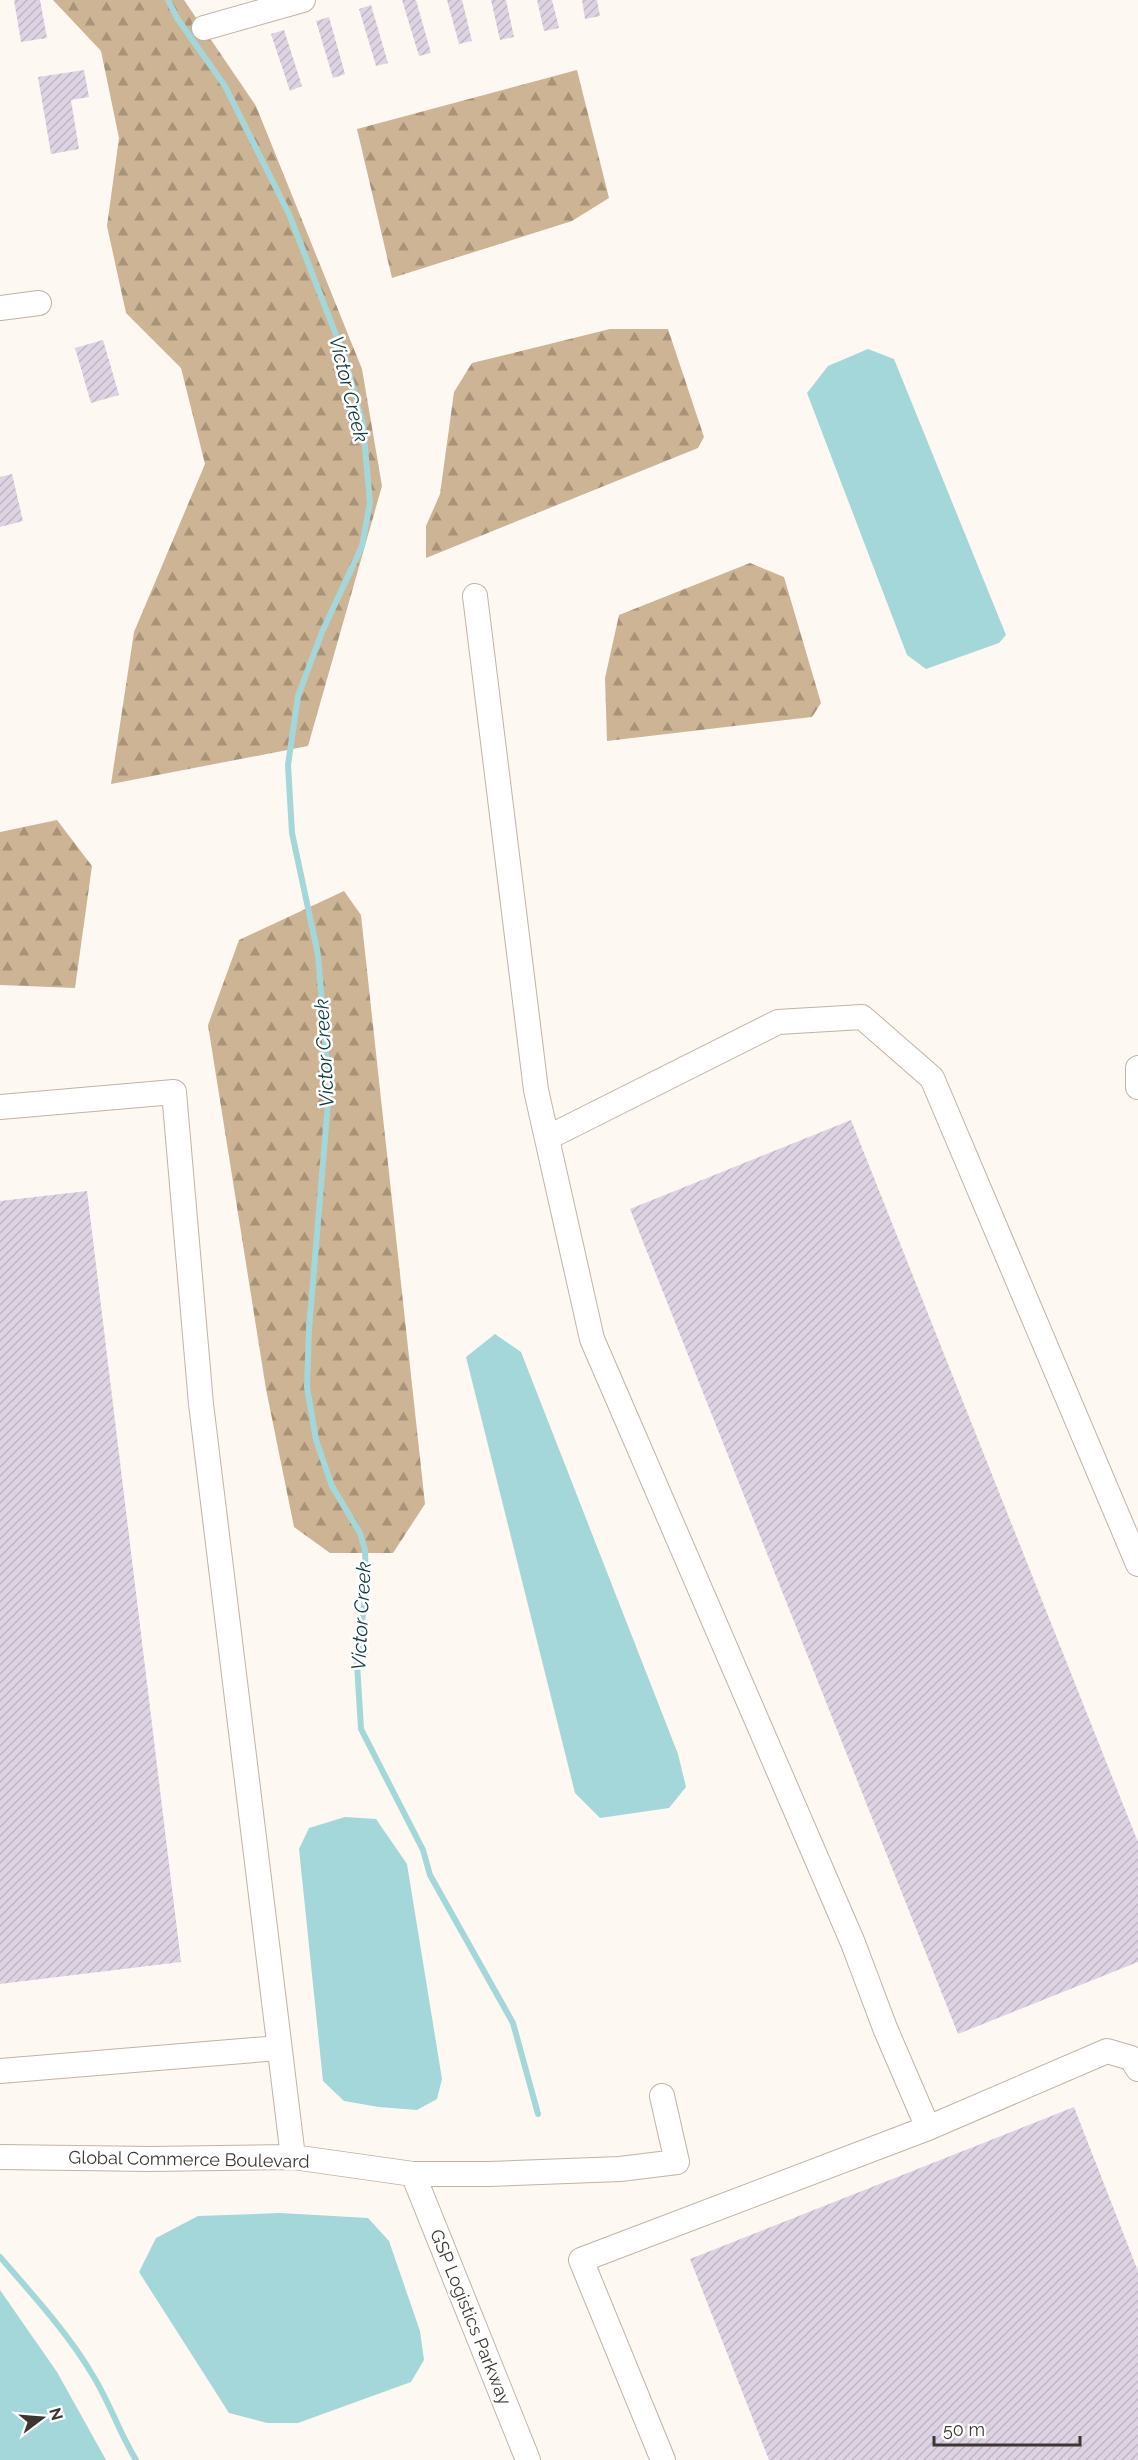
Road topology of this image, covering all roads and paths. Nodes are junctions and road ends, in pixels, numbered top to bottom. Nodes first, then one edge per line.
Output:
1 (303, 0) edge
2 (204, 28) dead end
3 (39, 303) dead end
4 (0, 308) edge
5 (475, 596) dead end
6 (1138, 1068) edge
7 (1138, 1087) edge
8 (0, 1107) edge
9 (547, 1138) junction
10 (1138, 1564) edge
11 (279, 2048) junction
12 (1136, 2060) edge
13 (0, 2071) edge
14 (662, 2096) dead end
15 (928, 2128) junction
16 (0, 2157) edge
17 (293, 2157) junction
18 (413, 2174) junction
19 (528, 2460) edge
20 (663, 2460) edge

1 - 2 street
3 - 4 street
5 - 9 street
6 - 7 street
8 - 11 street
9 - 10 street
9 - 15 street
11 - 13 street
11 - 17 street
12 - 15 street
14 - 18 street, Global Commerce Boulevard
15 - 20 street
16 - 17 street, Global Commerce Boulevard
17 - 18 street, Global Commerce Boulevard
18 - 19 street, GSP Logistics Parkway

